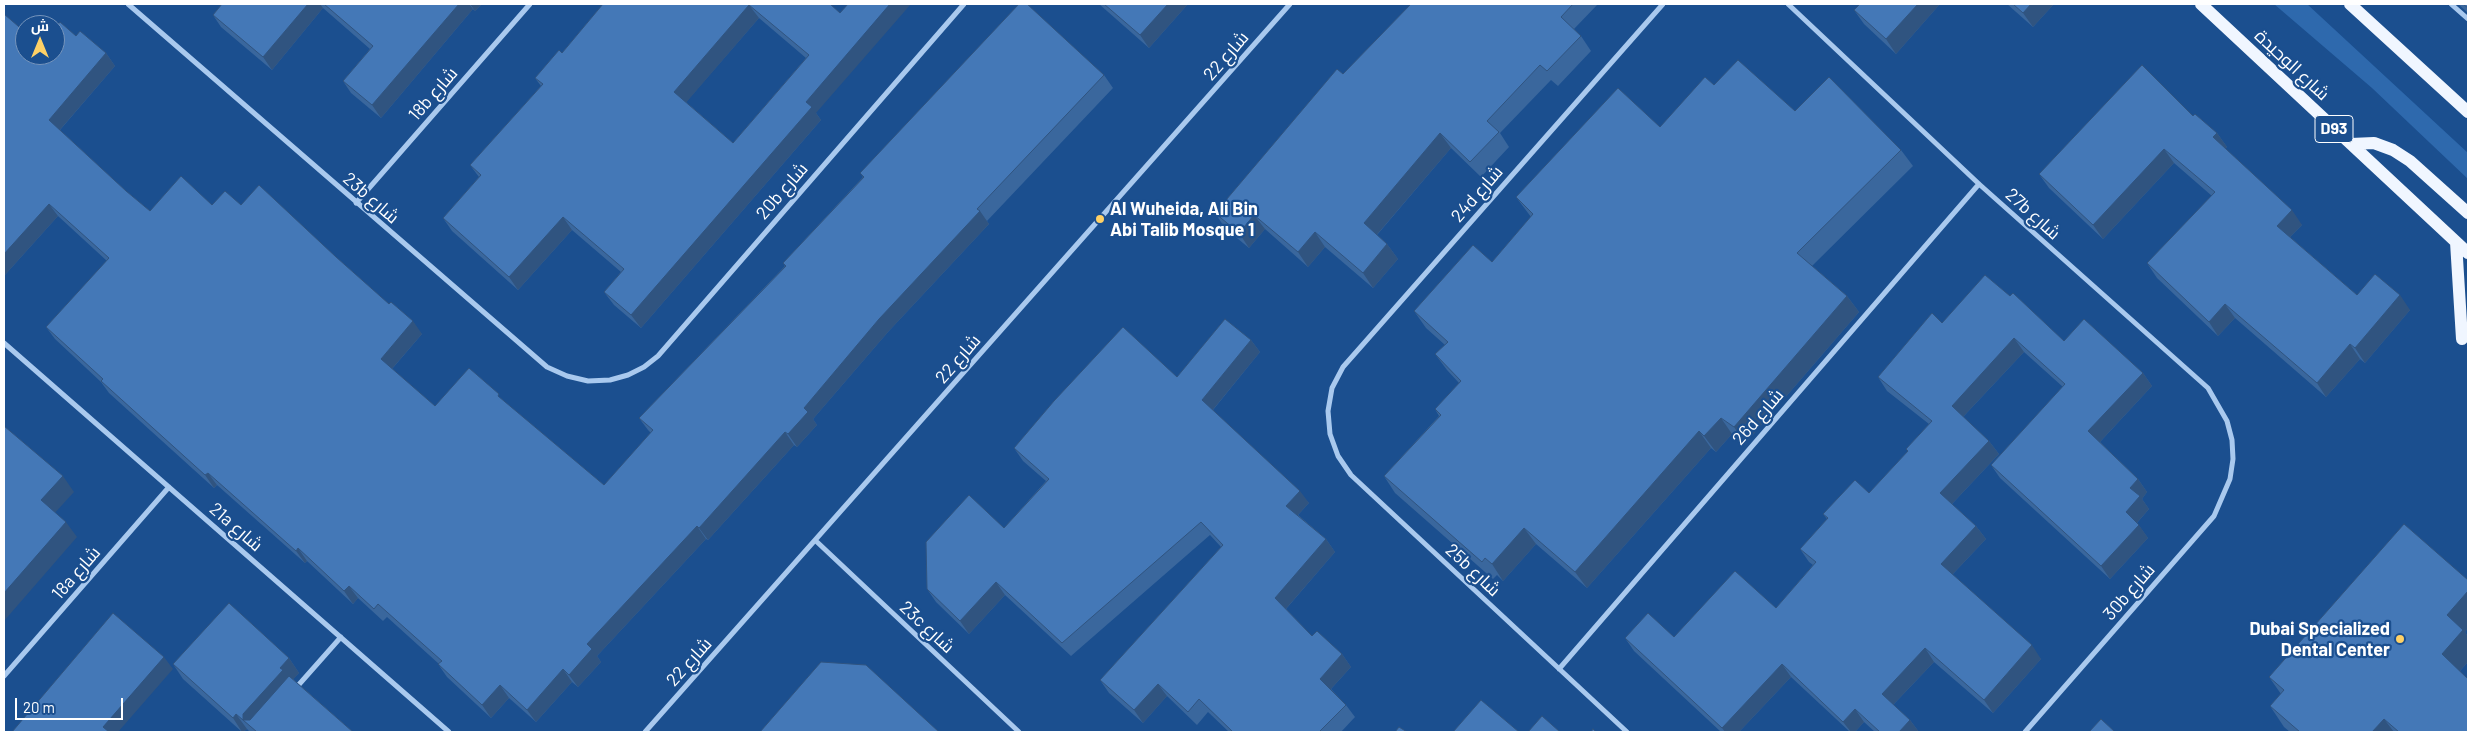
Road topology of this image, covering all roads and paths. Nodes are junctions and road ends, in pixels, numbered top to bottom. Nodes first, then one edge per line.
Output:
1 (128, 4) edge
2 (530, 4) edge
3 (964, 4) edge
4 (1290, 4) edge
5 (1663, 4) edge
6 (1788, 4) edge
7 (2201, 4) edge
8 (2350, 4) edge
9 (2452, 4) edge
10 (2468, 19) edge
11 (2468, 112) edge
12 (2351, 144) junction
13 (1978, 184) junction
14 (356, 203) junction
15 (2468, 213) edge
16 (2456, 242) junction
17 (2468, 253) edge
18 (2462, 339) dead end
19 (4, 343) edge
20 (610, 380) joint
21 (1328, 411) joint
22 (2233, 459) joint
23 (169, 487) junction
24 (816, 541) junction
25 (341, 637) junction
26 (1559, 669) junction
27 (4, 676) edge
28 (289, 696) edge
29 (449, 732) edge
30 (645, 732) edge
31 (1019, 732) edge
32 (1627, 732) edge
33 (2025, 732) edge

1 - 14 street, 23b شارع
2 - 14 street, 18b شارع
3 - 20 street, 20b شارع
4 - 24 street, شارع 22
5 - 21 street, 24d شارع
6 - 13 street, 27b شارع
7 - 12 main road, شارع الوحيدة / D93
8 - 11 main road
9 - 10 street
12 - 15 main road
12 - 16 main road, شارع الوحيدة / D93
13 - 22 street, 27b شارع
13 - 26 street, 26d شارع
14 - 20 street, 23b شارع
16 - 17 main road, شارع الوحيدة / D93
16 - 18 main road
19 - 23 street, 21a شارع
21 - 26 street, 25b شارع
22 - 33 street, 30b شارع
23 - 25 street, 21a شارع
23 - 27 street, 18a شارع
24 - 30 street, شارع 22
24 - 31 street, 23c شارع
25 - 28 street
25 - 29 street, 21a شارع
26 - 32 street, 25b شارع

